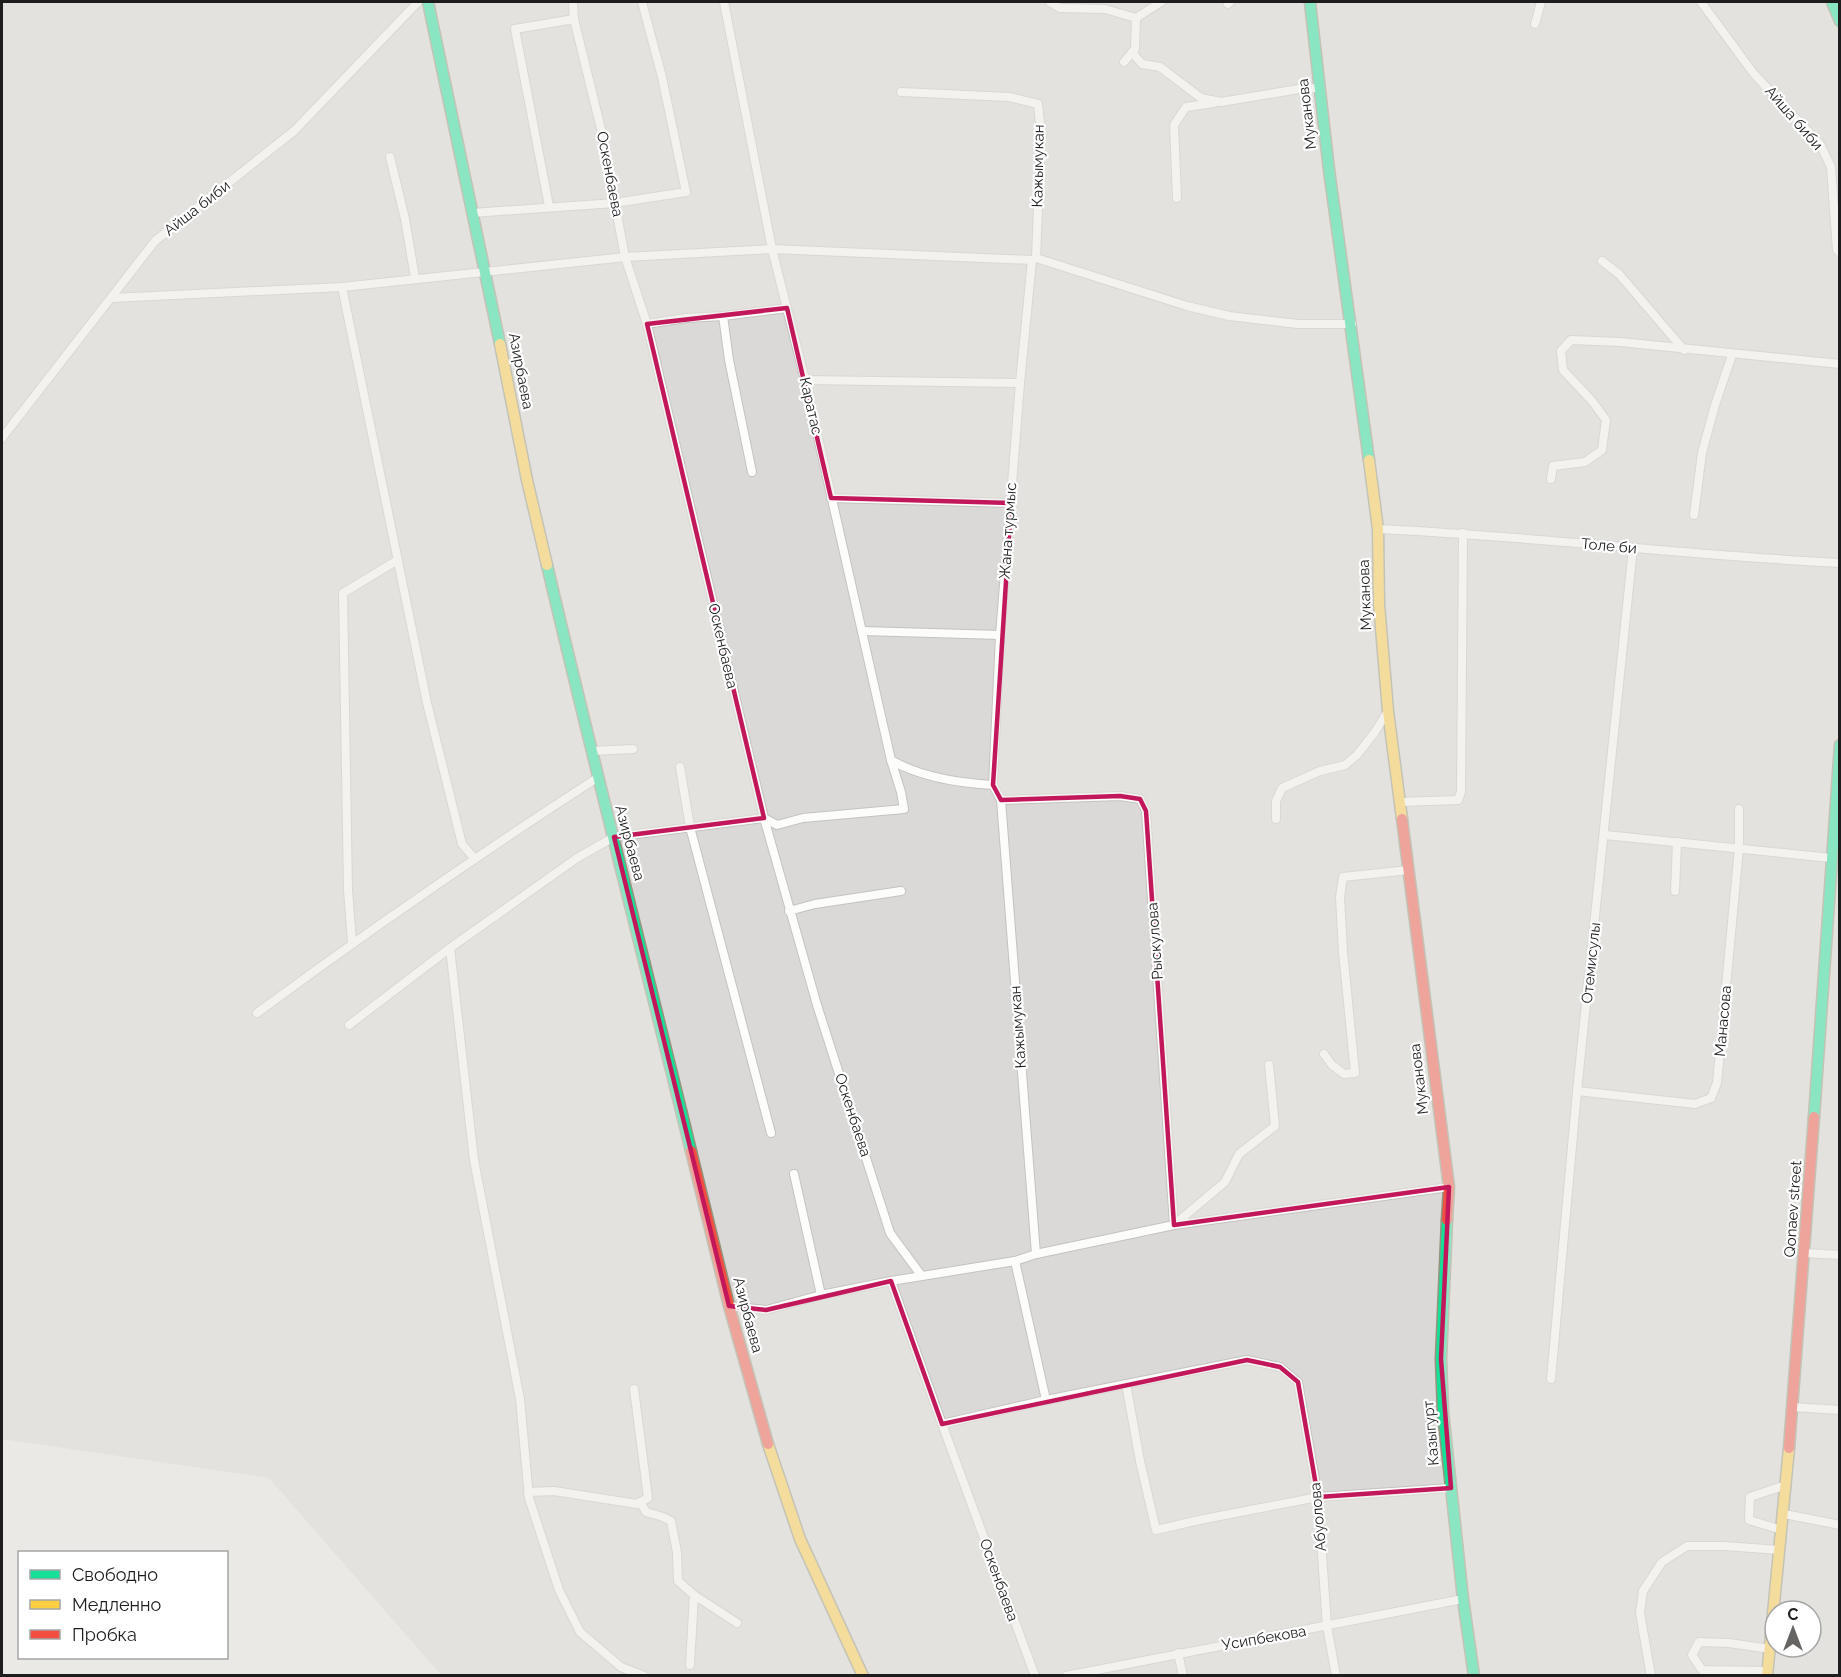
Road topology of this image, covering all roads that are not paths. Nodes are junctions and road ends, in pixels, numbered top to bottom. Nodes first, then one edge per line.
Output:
1 (418, 2) edge
2 (428, 2) edge
3 (573, 2) edge
4 (642, 2) edge
5 (724, 2) edge
6 (1050, 2) edge
7 (1161, 2) edge
8 (1310, 2) edge
9 (1541, 2) edge
10 (1701, 2) edge
11 (1832, 2) edge
12 (1136, 18) junction
13 (574, 19) junction
14 (1839, 21) edge
15 (1535, 24) dead end
16 (1132, 52) junction
17 (1124, 62) dead end
18 (1319, 88) junction
19 (901, 92) dead end
20 (1221, 102) junction
21 (390, 157) dead end
22 (1176, 198) dead end
23 (615, 203) junction
24 (549, 206) junction
25 (471, 213) junction
26 (772, 249) junction
27 (1839, 253) edge
28 (625, 257) junction
29 (1034, 259) junction
30 (1602, 261) dead end
31 (484, 270) junction
32 (415, 278) junction
33 (342, 287) junction
34 (112, 298) junction
35 (787, 308) junction
36 (723, 316) junction
37 (647, 324) junction
38 (1352, 324) junction
39 (1684, 350) junction
40 (1732, 355) junction
41 (1839, 364) edge
42 (805, 380) junction
43 (1020, 383) junction
44 (2, 438) edge
45 (752, 472) dead end
46 (1551, 479) dead end
47 (831, 498) junction
48 (1011, 503) junction
49 (1694, 515) dead end
50 (1378, 529) junction
51 (1463, 533) junction
52 (1633, 548) junction
53 (396, 561) junction
54 (1839, 563) edge
55 (863, 631) junction
56 (1000, 635) junction
57 (1388, 711) junction
58 (1839, 745) edge
59 (633, 749) dead end
60 (591, 751) junction
61 (891, 760) junction
62 (680, 767) dead end
63 (597, 778) junction
64 (993, 785) junction
65 (1001, 800) junction
66 (1400, 802) junction
67 (1739, 809) dead end
68 (764, 818) junction
69 (1276, 819) dead end
70 (690, 827) junction
71 (1605, 835) junction
72 (614, 837) junction
73 (1677, 842) junction
74 (1739, 848) junction
75 (474, 858) junction
76 (1831, 858) junction
77 (1409, 870) junction
78 (902, 891) dead end
79 (1675, 891) dead end
80 (789, 911) junction
81 (352, 942) junction
82 (450, 948) junction
83 (257, 1013) dead end
84 (349, 1025) dead end
85 (1324, 1054) dead end
86 (1269, 1065) dead end
87 (1577, 1091) junction
88 (771, 1133) dead end
89 (794, 1174) dead end
90 (1449, 1187) junction
91 (1174, 1225) junction
92 (1805, 1253) junction
93 (1036, 1254) junction
94 (1839, 1255) edge
95 (1015, 1261) junction
96 (921, 1275) junction
97 (891, 1281) junction
98 (821, 1295) junction
99 (729, 1306) junction
100 (1551, 1379) dead end
101 (1126, 1384) junction
102 (634, 1389) dead end
103 (1046, 1400) junction
104 (1792, 1407) junction
105 (1839, 1410) edge
106 (942, 1424) junction
107 (1786, 1485) junction
108 (1451, 1488) junction
109 (528, 1492) junction
110 (1318, 1497) junction
111 (640, 1502) junction
112 (1784, 1514) junction
113 (1839, 1525) edge
114 (1782, 1530) junction
115 (1780, 1550) junction
116 (694, 1595) junction
117 (1463, 1599) junction
118 (1775, 1599) edge
119 (737, 1623) dead end
120 (1327, 1626) junction
121 (1763, 1648) edge
122 (1178, 1653) junction
123 (690, 1665) dead end
124 (1768, 1673) edge
125 (644, 1676) edge
126 (863, 1676) edge
127 (1035, 1676) edge
128 (1066, 1676) edge
129 (1183, 1676) edge
130 (1336, 1676) edge
131 (1474, 1676) edge
132 (1652, 1676) edge

1 - 34 street, Айша биби
2 - 25 street, Азирбаева
3 - 13 street, Оскенбаева
4 - 23 street
5 - 26 street, Каратас
6 - 12 street
7 - 12 street
8 - 18 street, Муканова
9 - 15 street
10 - 27 street, Айша биби
11 - 14 street
12 - 16 street
13 - 23 street, Оскенбаева
13 - 24 street
16 - 17 street
16 - 20 street
18 - 20 street
18 - 38 street, Муканова
19 - 29 street, Кажымукан
20 - 22 street
21 - 32 street
23 - 24 street
23 - 28 street, Оскенбаева
24 - 25 street
25 - 31 street, Азирбаева
26 - 28 street
26 - 29 street
26 - 35 street, Каратас
28 - 31 street
28 - 37 street, Оскенбаева
29 - 38 street
29 - 43 street, Жана турмыс
30 - 39 street
31 - 32 street
31 - 60 street, Азирбаева
32 - 33 street
33 - 34 street
33 - 53 street
34 - 44 street, Айша биби
35 - 36 street
35 - 42 street, Каратас
36 - 37 street
36 - 45 street
37 - 68 street, Оскенбаева
38 - 50 street, Муканова
39 - 40 street
39 - 46 street
40 - 41 street
40 - 49 street
42 - 43 street
42 - 47 street, Каратас
43 - 48 street, Жана турмыс
47 - 48 street
47 - 55 street, Каратас
48 - 56 street, Жана турмыс
50 - 51 street, Толе би
50 - 57 street, Муканова
51 - 52 street, Толе би
51 - 66 street
52 - 54 street, Толе би
52 - 71 street, Отемисулы
53 - 75 street
53 - 81 street
55 - 56 street
55 - 61 street, Каратас
56 - 64 street, Жана турмыс
57 - 66 street, Муканова
57 - 69 street
58 - 76 street, Qonaev street
59 - 60 street
60 - 63 street, Азирбаева
61 - 64 street
61 - 68 street, Каратас
62 - 70 street
63 - 72 street, Азирбаева
63 - 75 street
64 - 65 street
65 - 91 street, Рыскулова
65 - 93 street, Кажымукан
66 - 77 street, Муканова
67 - 74 street, Манасова
68 - 70 street
68 - 80 street, Оскенбаева
70 - 72 street
70 - 88 street
71 - 73 street
71 - 87 street, Отемисулы
72 - 82 street
72 - 99 street, Азирбаева
73 - 74 street
73 - 79 street
74 - 76 street
74 - 87 street, Манасова
75 - 81 street
76 - 92 street, Qonaev street
77 - 85 street
77 - 90 street, Муканова
78 - 80 street
80 - 96 street, Оскенбаева
81 - 83 street
82 - 84 street
82 - 109 street
86 - 91 street
87 - 100 street, Отемисулы
89 - 98 street
90 - 91 street
90 - 108 street, Казыгурт
91 - 93 street
92 - 94 street
92 - 104 street, Qonaev street
93 - 95 street
95 - 96 street
95 - 103 street
96 - 97 street
97 - 98 street
97 - 106 street, Оскенбаева
98 - 99 street
99 - 126 street, Азирбаева
101 - 103 street
101 - 110 street, Абуолова
101 - 110 street
102 - 111 street
103 - 106 street
104 - 105 street
104 - 107 street, Qonaev street
106 - 127 street, Оскенбаева
107 - 112 street, Qonaev street
107 - 114 street
108 - 110 street
108 - 117 street, Казыгурт
109 - 111 street
109 - 125 street
110 - 120 street, Абуолова
111 - 116 street
112 - 113 street
112 - 114 street, Qonaev street
114 - 115 street, Qonaev street
115 - 118 street, Qonaev street
115 - 132 street
116 - 119 street
116 - 123 street
117 - 120 street, Усипбекова
117 - 131 street, Казыгурт
120 - 122 street, Усипбекова
120 - 130 street, Абуолова
121 - 124 street
122 - 128 street, Усипбекова
122 - 129 street

